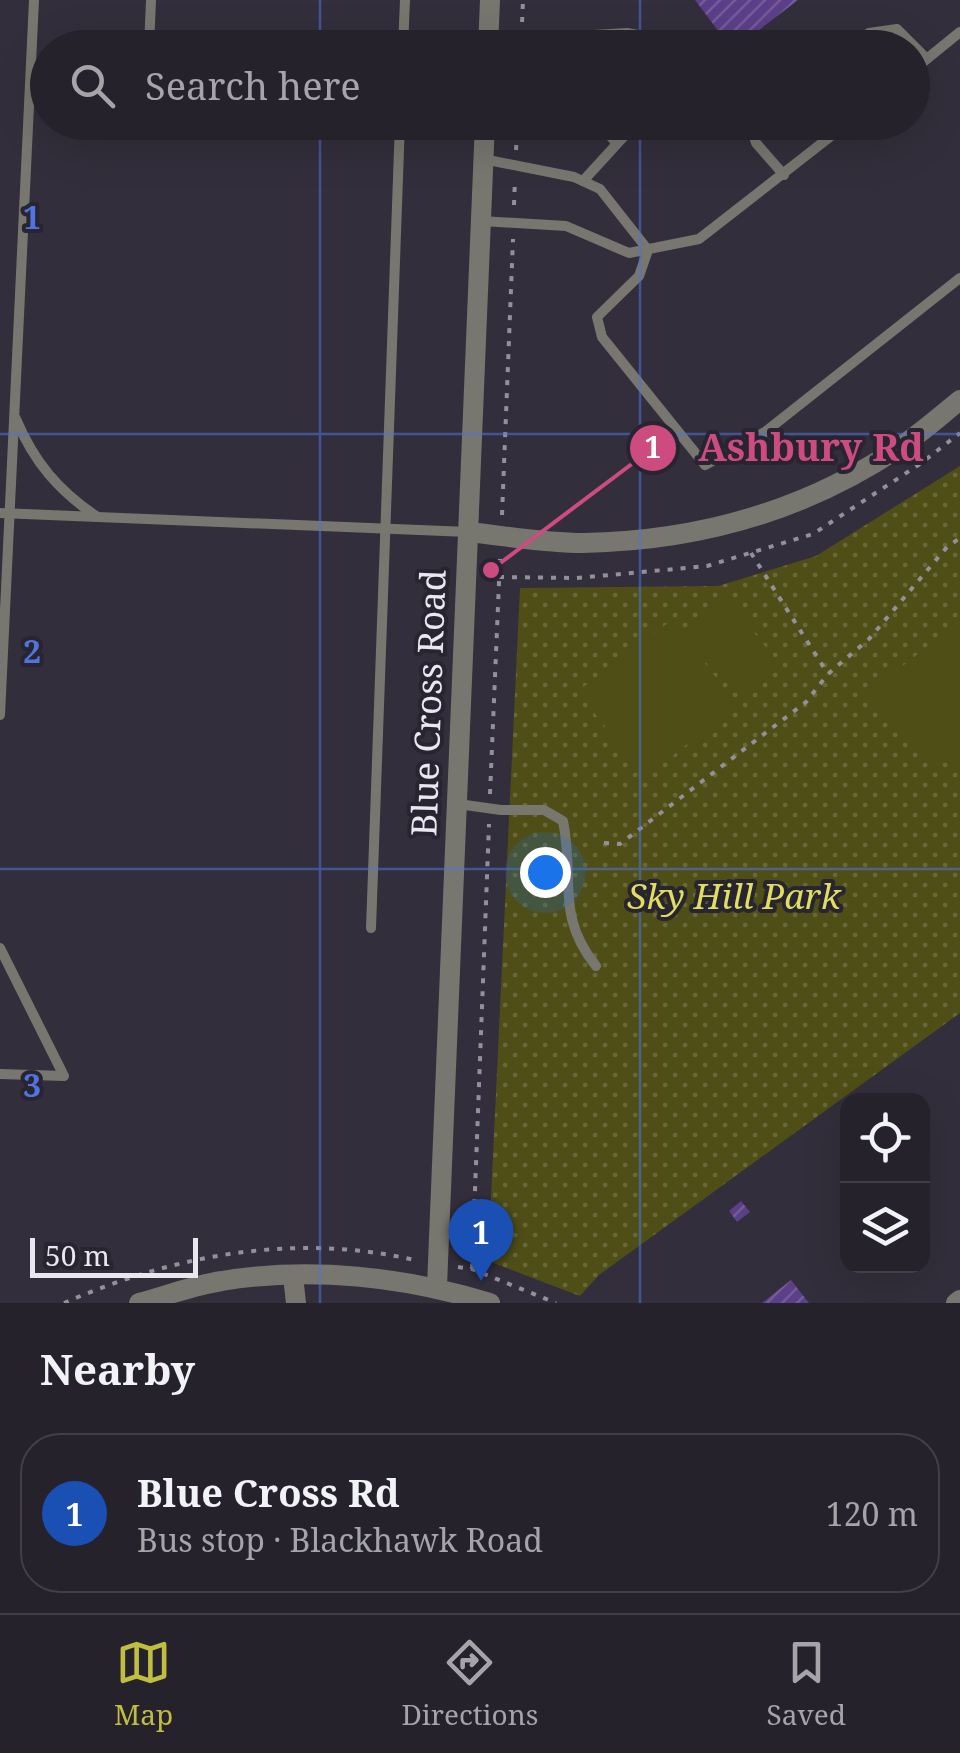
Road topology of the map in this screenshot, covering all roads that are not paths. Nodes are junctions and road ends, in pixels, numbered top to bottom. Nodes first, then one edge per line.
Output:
1 (34, 0) edge
2 (152, 0) edge
3 (405, 0) edge
4 (490, 0) edge
5 (33, 30) edge
6 (150, 30) edge
7 (404, 30) edge
8 (489, 30) edge
9 (960, 32) edge
10 (930, 57) edge
11 (30, 83) edge
12 (399, 140) edge
13 (485, 140) edge
14 (755, 140) edge
15 (827, 140) edge
16 (616, 142) edge
17 (484, 159) junction
18 (784, 175) junction
19 (583, 181) junction
20 (481, 221) junction
21 (648, 250) junction
22 (960, 278) edge
23 (960, 400) edge
24 (14, 415) junction
25 (5, 513) edge
26 (96, 517) junction
27 (386, 529) junction
28 (468, 532) junction
29 (0, 715) edge
30 (457, 804) junction
31 (371, 928) dead end
32 (0, 948) edge
33 (596, 966) dead end
34 (0, 1074) edge
35 (293, 1276) junction
36 (437, 1286) junction
37 (139, 1303) edge
38 (296, 1303) edge
39 (490, 1303) edge

1 - 5 lane
2 - 6 lane
3 - 7 lane
4 - 8 street
9 - 10 lane
11 - 24 lane
12 - 27 lane
13 - 17 street, Blue Cross Road
14 - 18 lane
15 - 18 lane
16 - 19 lane
17 - 19 lane
17 - 20 street, Blue Cross Road
18 - 21 lane
19 - 21 lane
20 - 21 lane
20 - 28 street, Blue Cross Road
21 - 22 lane
23 - 28 street
24 - 25 lane
24 - 26 lane
25 - 26 lane
25 - 29 lane
26 - 27 lane
27 - 28 lane
27 - 31 lane
28 - 30 street, Blue Cross Road
30 - 33 lane
30 - 36 street, Blue Cross Road
32 - 34 lane
35 - 36 street
35 - 37 street
35 - 38 street
36 - 39 street

